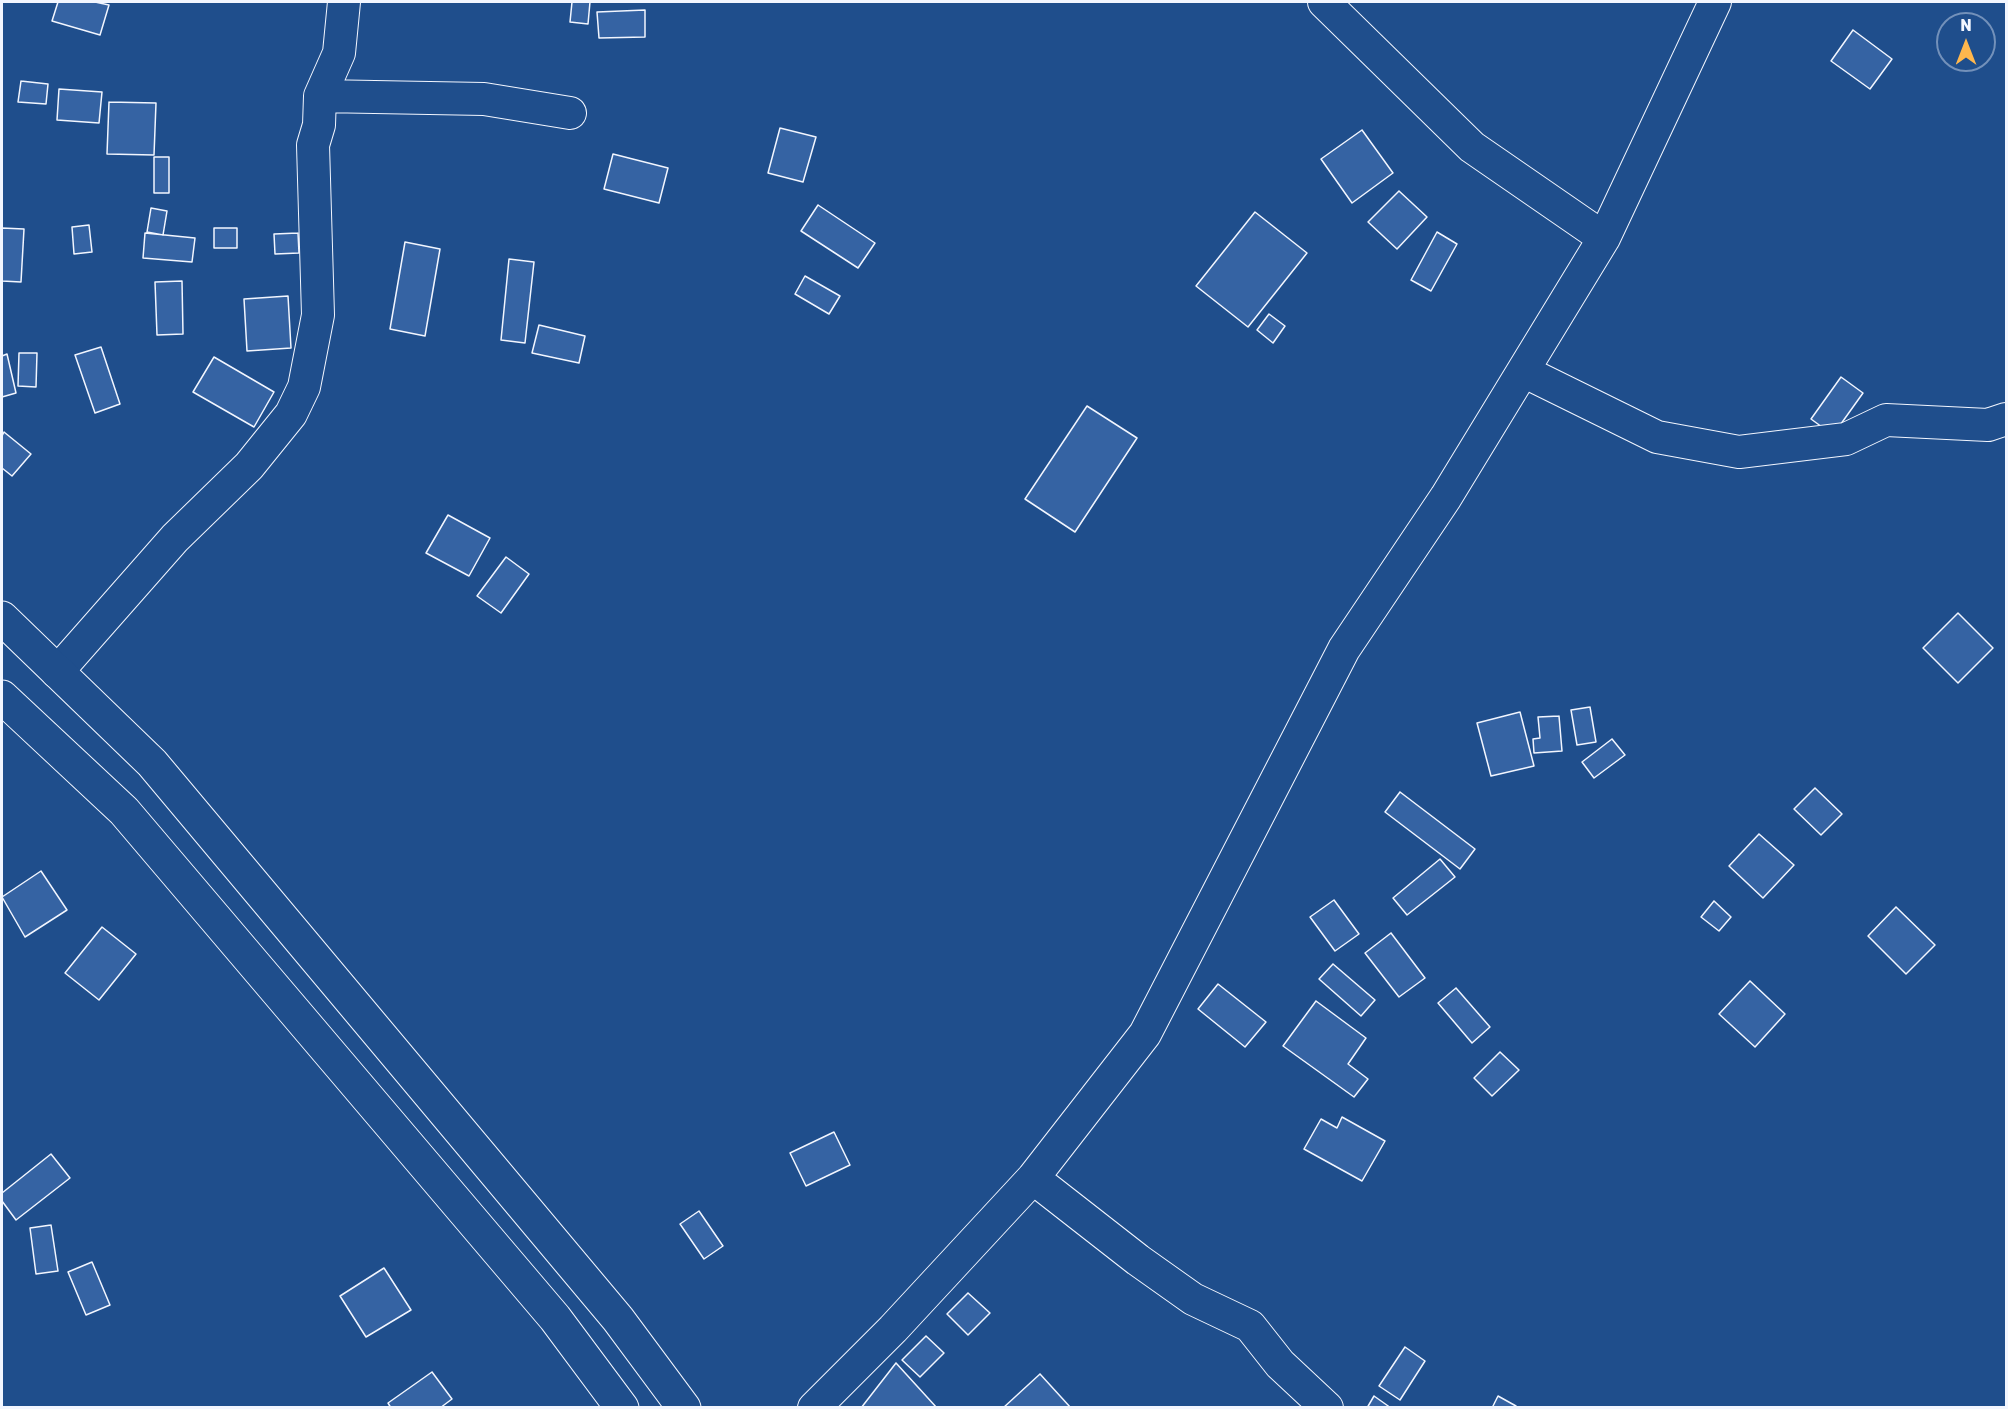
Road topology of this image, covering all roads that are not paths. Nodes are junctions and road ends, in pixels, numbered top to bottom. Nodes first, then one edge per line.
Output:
1 (344, 2) edge
2 (1324, 2) edge
3 (1715, 2) edge
4 (320, 96) junction
5 (570, 113) dead end
6 (1604, 238) junction
7 (1523, 371) junction
8 (2007, 420) edge
9 (2, 618) edge
10 (57, 672) junction
11 (2, 697) edge
12 (1034, 1178) junction
13 (622, 1407) edge
14 (684, 1407) edge
15 (814, 1407) edge
16 (1327, 1407) edge

1 - 4 street
2 - 6 street
3 - 6 street
4 - 5 street
4 - 10 street
6 - 7 street
7 - 8 street
7 - 12 street
9 - 10 main road
10 - 14 main road
11 - 13 main road
12 - 15 street
12 - 16 street

